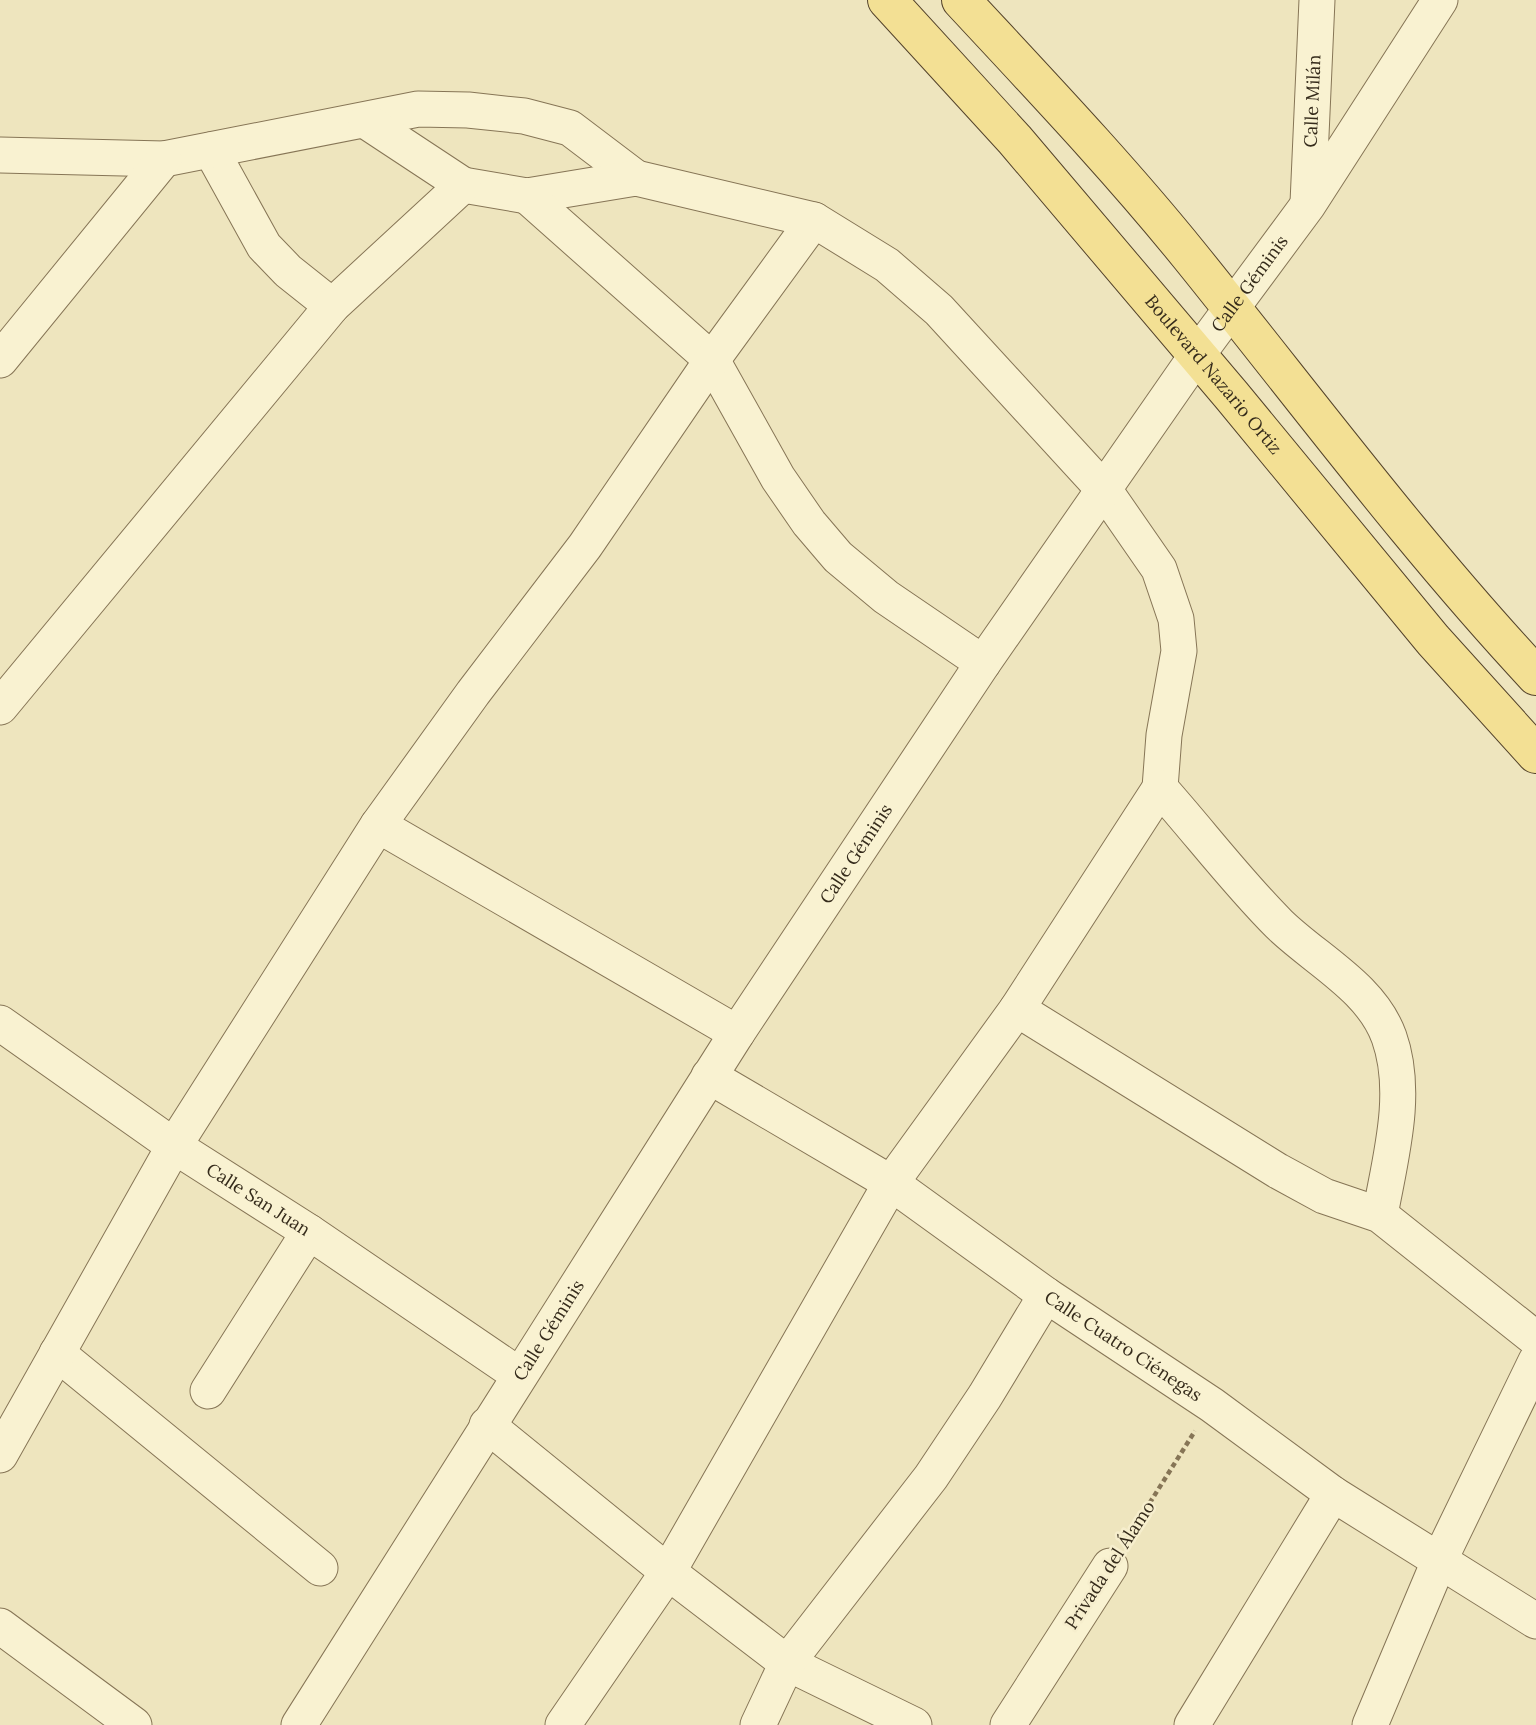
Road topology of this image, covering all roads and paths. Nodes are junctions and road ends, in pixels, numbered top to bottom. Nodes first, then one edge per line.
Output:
1 (961, 0) edge
2 (1317, 0) edge
3 (1440, 0) edge
4 (885, 4) edge
5 (366, 121) junction
6 (211, 150) junction
7 (0, 155) edge
8 (163, 159) junction
9 (636, 178) junction
10 (463, 185) junction
11 (527, 196) junction
12 (1308, 205) junction
13 (814, 220) junction
14 (332, 306) junction
15 (1231, 308) junction
16 (1196, 355) junction
17 (0, 360) edge
18 (712, 360) junction
19 (1105, 491) junction
20 (983, 663) junction
21 (1536, 676) edge
22 (0, 706) edge
23 (1536, 754) edge
24 (1160, 788) junction
25 (378, 825) junction
26 (1017, 1009) junction
27 (0, 1023) edge
28 (737, 1033) junction
29 (709, 1076) junction
30 (174, 1146) junction
31 (891, 1183) junction
32 (1380, 1215) junction
33 (309, 1232) junction
34 (1046, 1295) junction
35 (1536, 1339) edge
36 (57, 1353) junction
37 (1536, 1361) edge
38 (519, 1374) junction
39 (208, 1391) dead end
40 (1212, 1405) junction
41 (487, 1424) junction
42 (0, 1455) edge
43 (1333, 1494) junction
44 (1440, 1559) junction
45 (1110, 1566) joint
46 (320, 1568) dead end
47 (668, 1572) junction
48 (1536, 1621) edge
49 (0, 1626) edge
50 (787, 1663) junction
51 (135, 1725) edge
52 (299, 1725) edge
53 (563, 1725) edge
54 (758, 1725) edge
55 (914, 1725) edge
56 (1008, 1725) edge
57 (1192, 1725) edge
58 (1370, 1725) edge

1 - 15 main road
2 - 12 street, Calle Milán
3 - 12 street, Calle Géminis
4 - 16 main road, Boulevard Nazario Ortiz
5 - 6 street
5 - 9 street
5 - 10 street
6 - 8 street
6 - 14 street
7 - 8 street
8 - 17 street
9 - 11 street
9 - 13 street
10 - 11 street
10 - 14 street
11 - 18 street
12 - 15 street, Calle Géminis
13 - 18 street
13 - 19 street
14 - 22 street
15 - 16 street, Calle Géminis
15 - 21 main road
16 - 19 street, Calle Géminis
16 - 23 main road, Boulevard Nazario Ortiz
18 - 20 street
18 - 25 street
19 - 20 street, Calle Géminis
19 - 24 street
20 - 28 street, Calle Géminis
24 - 26 street
24 - 32 street
25 - 28 street
25 - 30 street
26 - 31 street
26 - 32 street
27 - 30 street, Calle San Juan
28 - 29 street, Calle Géminis
29 - 31 street, Calle Cuatro Ciénegas
29 - 38 street, Calle Géminis
30 - 33 street, Calle San Juan
30 - 36 street
31 - 34 street, Calle Cuatro Ciénegas
31 - 47 street
32 - 35 street
33 - 38 street, Calle San Juan
33 - 39 street
34 - 40 street, Calle Cuatro Ciénegas
34 - 50 street
36 - 42 street
36 - 46 street
37 - 44 street
38 - 41 street, Calle Géminis
40 - 43 street, Calle Cuatro Ciénegas
40 - 45 path, Privada del Álamo
41 - 47 street
41 - 52 street, Calle Géminis
43 - 44 street, Calle Cuatro Ciénegas
43 - 57 street
44 - 48 street, Calle Cuatro Ciénegas
44 - 58 street
45 - 56 street, Privada del Álamo
47 - 50 street
47 - 53 street
49 - 51 street
50 - 54 street
50 - 55 street

